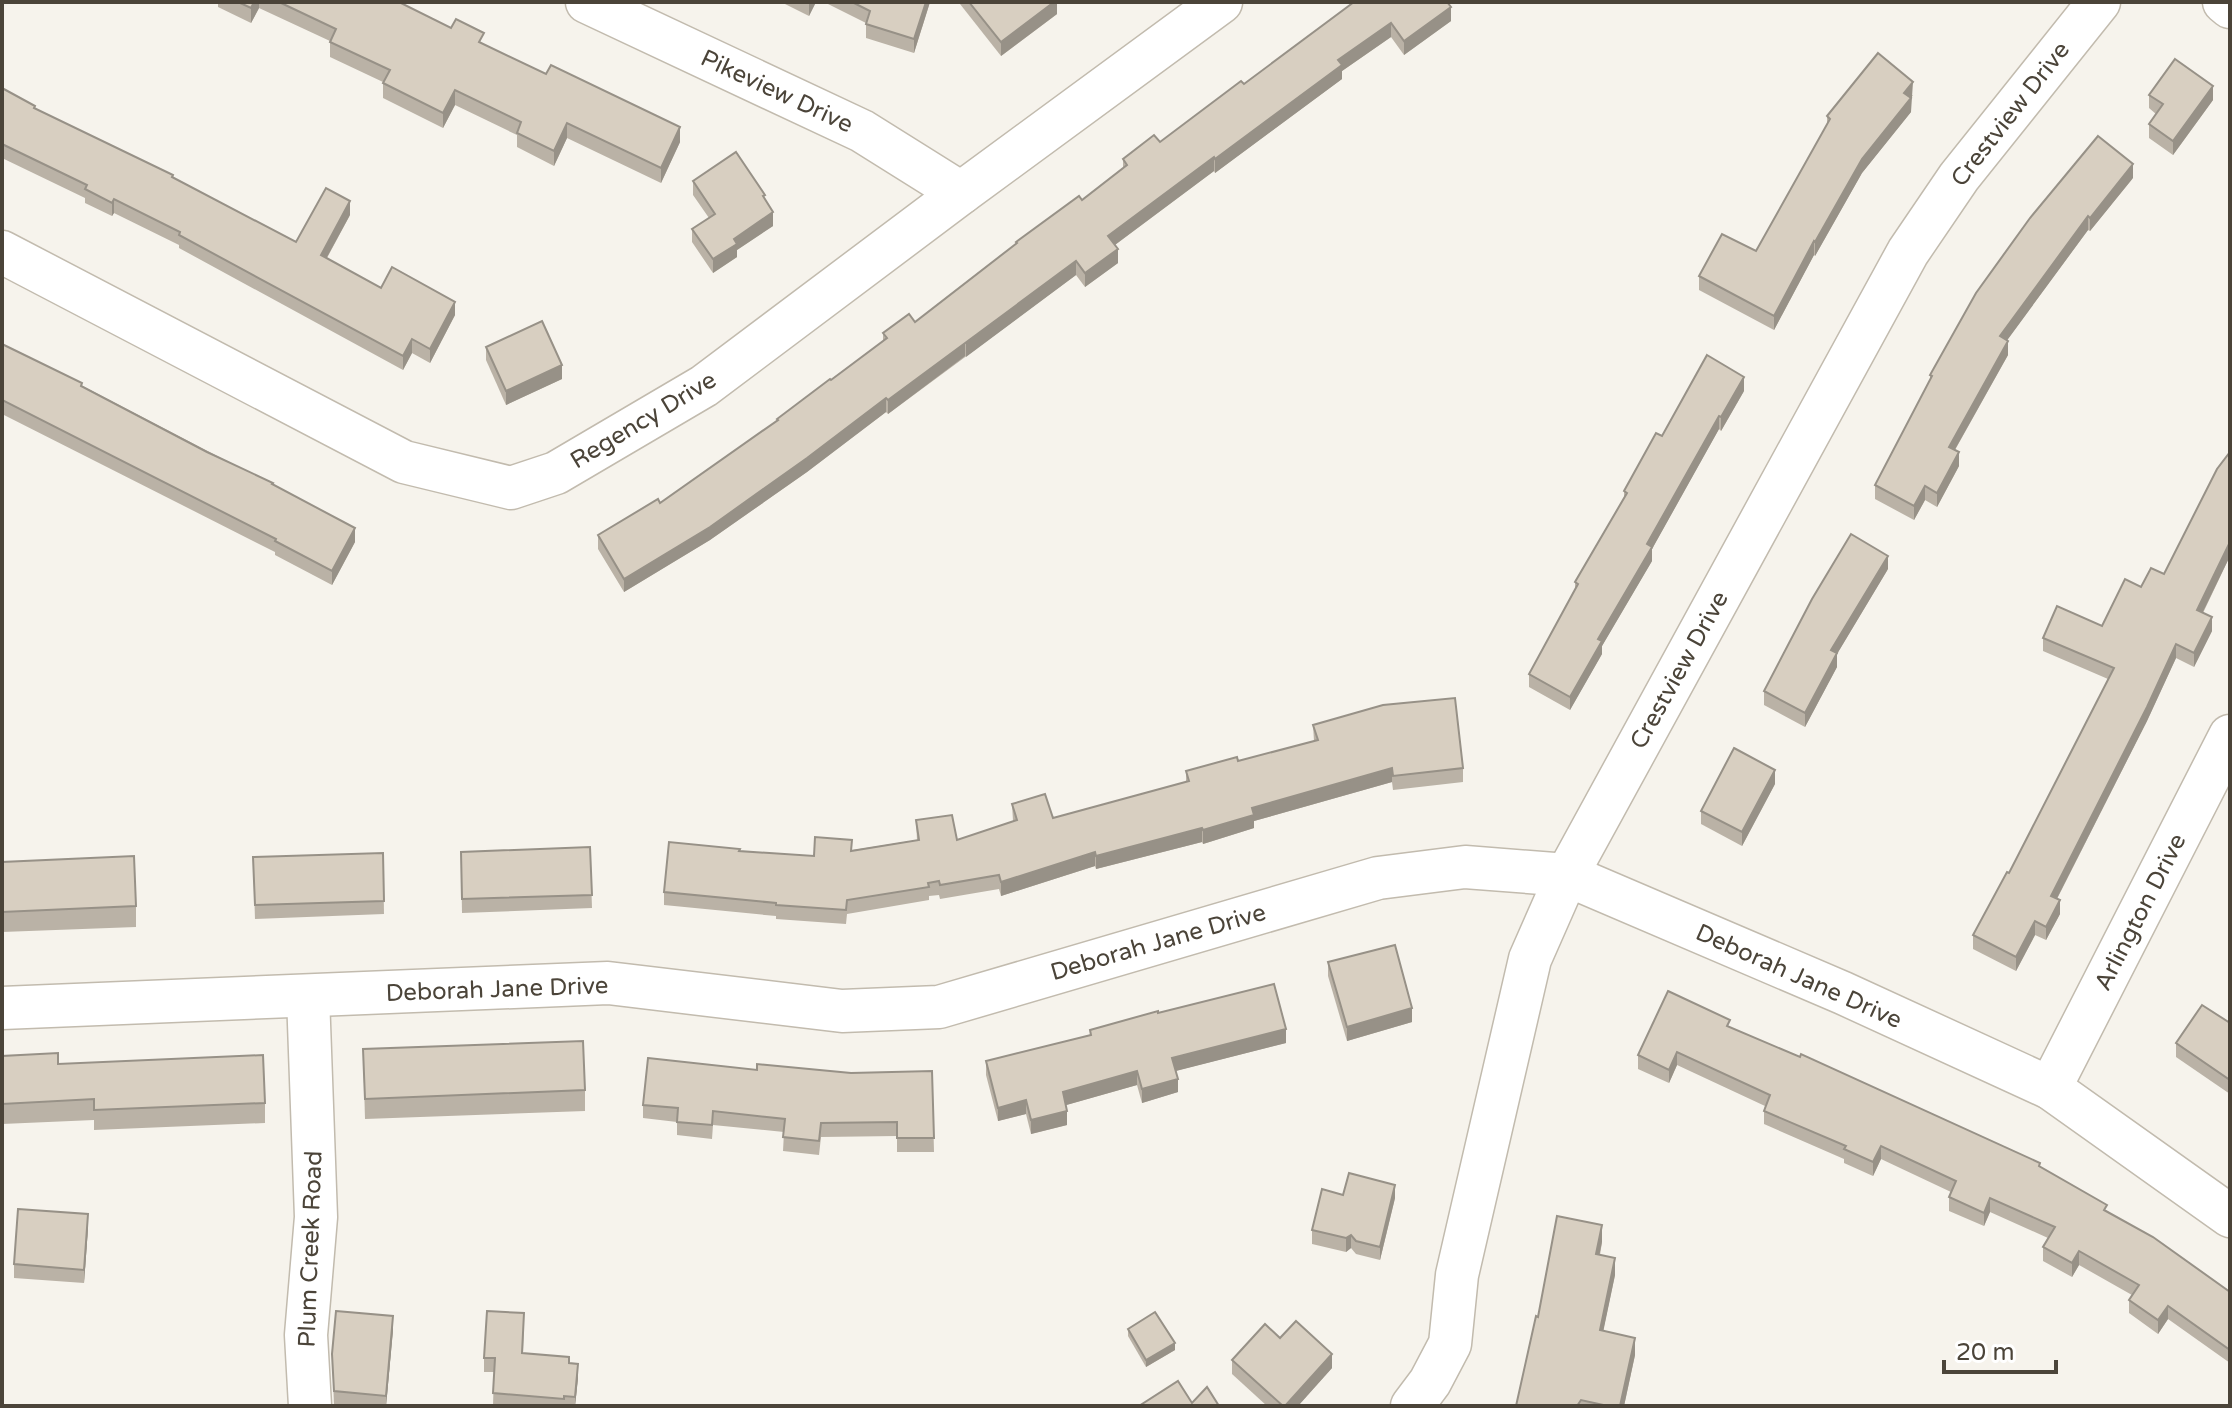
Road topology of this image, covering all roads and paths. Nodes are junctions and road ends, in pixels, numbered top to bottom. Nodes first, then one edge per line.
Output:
1 (587, 2) edge
2 (1221, 2) edge
3 (2099, 2) edge
4 (2224, 2) edge
5 (2230, 7) edge
6 (961, 193) junction
7 (2, 252) edge
8 (2230, 736) edge
9 (1567, 875) junction
10 (308, 996) junction
11 (2, 1008) edge
12 (2050, 1088) junction
13 (2230, 1216) edge
14 (310, 1406) edge
15 (1412, 1406) edge

1 - 6 street, Pikeview Drive
2 - 6 street, Regency Drive
3 - 9 street, Crestview Drive
4 - 5 street
6 - 7 street, Regency Drive
8 - 12 street, Arlington Drive
9 - 10 street, Deborah Jane Drive
9 - 12 street, Deborah Jane Drive
9 - 15 street, Crestview Drive
10 - 11 street, Deborah Jane Drive
10 - 14 street, Plum Creek Road
12 - 13 street, Deborah Jane Drive

